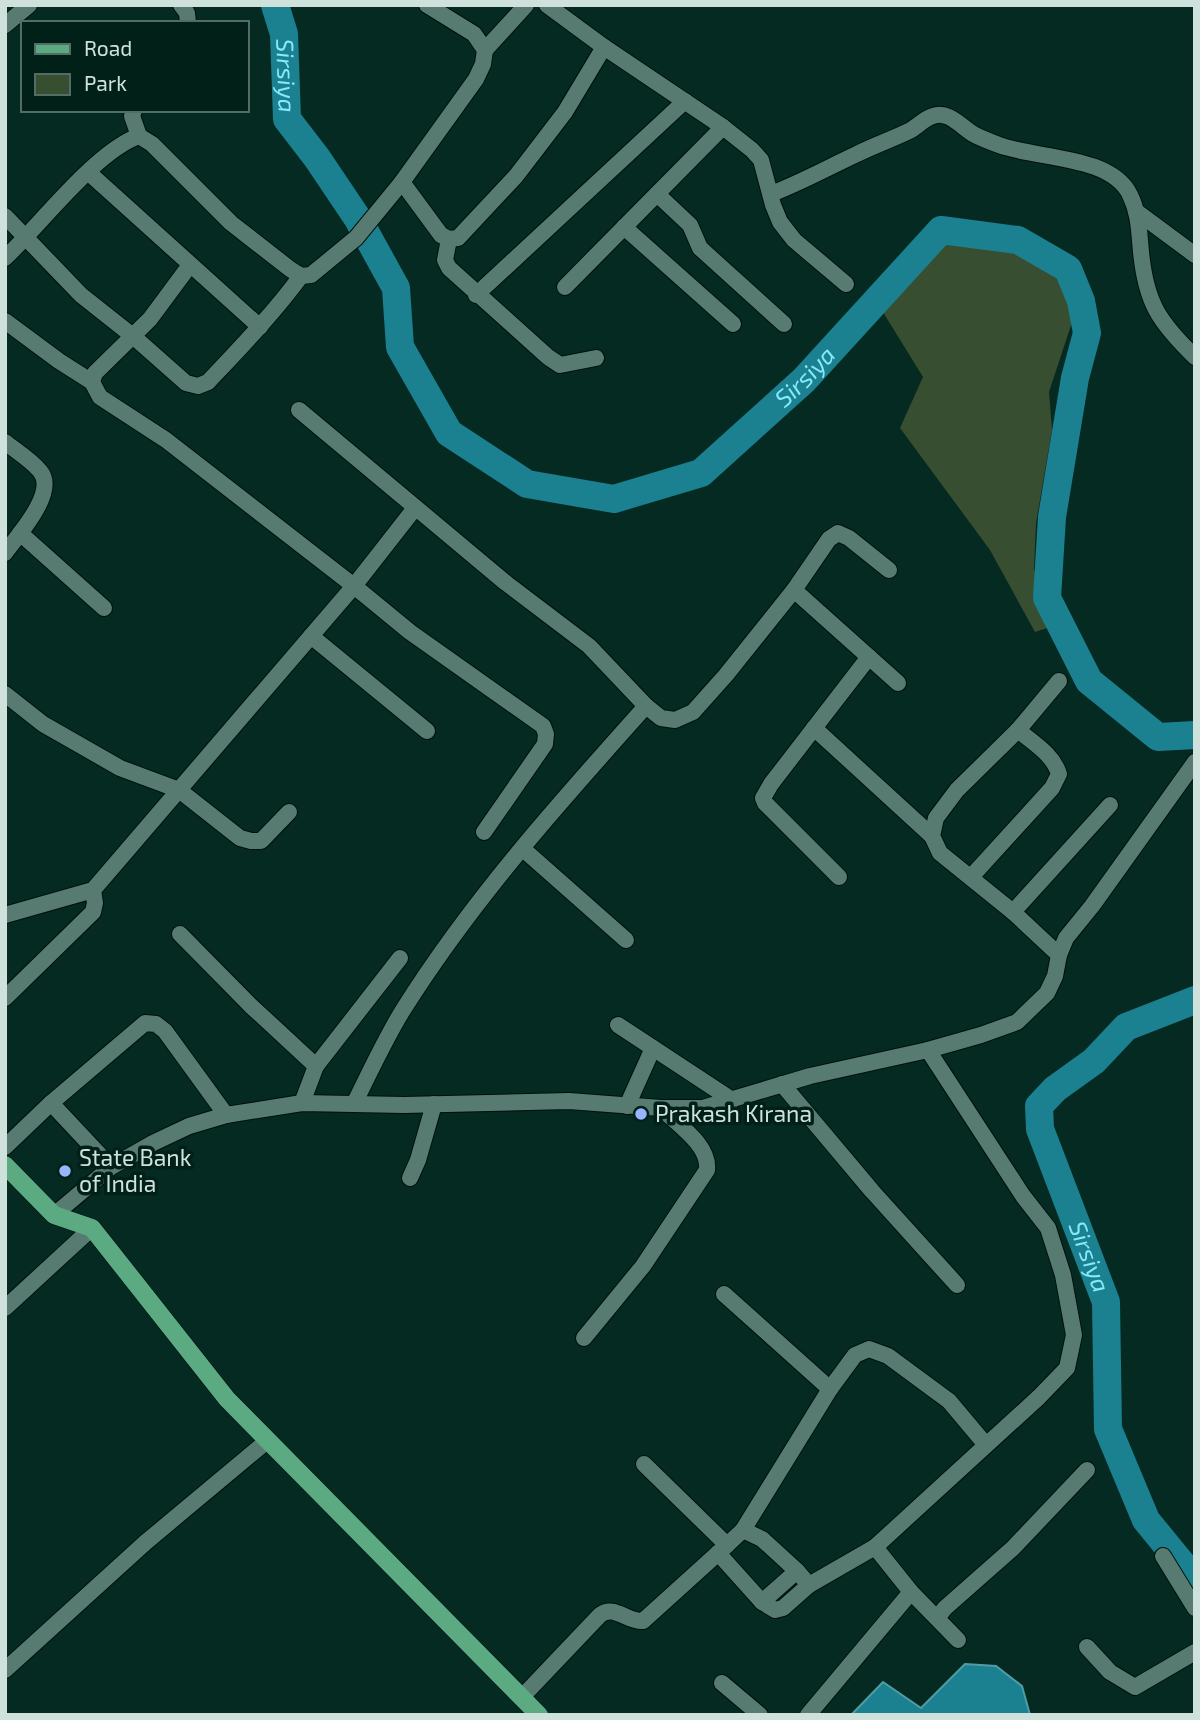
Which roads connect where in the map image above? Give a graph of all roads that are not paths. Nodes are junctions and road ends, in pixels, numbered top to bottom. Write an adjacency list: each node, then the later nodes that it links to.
1 (29, 5): 7 (street)
2 (181, 5): 6 (street)
3 (427, 5): 9 (street)
4 (526, 5): 9 (street)
5 (547, 5): 8 (street)
6 (188, 21)
7 (5, 25)
8 (604, 47): 10 (street); 22 (street)
9 (485, 50): 15 (street)
10 (685, 101): 12 (street); 29 (street)
11 (133, 112): 13 (street)
12 (723, 127): 16 (street); 17 (street)
13 (139, 136): 14 (street); 26 (street)
14 (88, 172): 21 (street); 25 (street)
15 (397, 187): 22 (street); 26 (street)
16 (657, 194): 20 (street); 32 (street)
17 (771, 194): 18 (street); 27 (street)
18 (1138, 212): 23 (street); 35 (street)
19 (5, 216): 21 (street)
20 (624, 227): 28 (street); 31 (street)
21 (25, 239): 24 (street); 34 (street)
22 (449, 239): 29 (street)
23 (1195, 255)
24 (5, 258)
25 (190, 265): 33 (street); 34 (street)
26 (301, 276): 33 (street)
27 (846, 284)
28 (565, 287)
29 (476, 295): 36 (street)
30 (5, 321): 37 (street)
31 (733, 324)
32 (784, 324)
33 (260, 327): 34 (street)
34 (134, 337): 37 (street)
35 (1195, 357)
36 (596, 358)
37 (92, 382): 44 (street)
38 (299, 410): 40 (street)
39 (5, 442): 41 (street)
40 (415, 508): 44 (street); 52 (street)
41 (20, 533): 42 (street); 46 (street)
42 (5, 553)
43 (889, 570): 45 (street)
44 (354, 586): 47 (street); 60 (street)
45 (794, 590): 48 (street); 52 (street)
46 (104, 608)
47 (311, 636): 55 (street); 57 (street)
48 (869, 657): 50 (street); 53 (street)
49 (1059, 681): 54 (street)
50 (898, 683)
51 (5, 694): 57 (street)
52 (646, 706): 62 (street)
53 (814, 728): 61 (street); 63 (street)
54 (1018, 730): 61 (street); 64 (street)
55 (427, 731)
56 (1195, 762): 70 (street)
57 (178, 790): 59 (street); 65 (street)
58 (1110, 805): 66 (street)
59 (289, 812)
60 (484, 832)
61 (932, 836): 64 (street)
62 (523, 849): 69 (street); 81 (street)
63 (839, 877)
64 (971, 877): 66 (street)
65 (93, 890): 67 (street); 72 (street)
66 (1013, 912): 70 (street)
67 (5, 915)
68 (180, 934): 76 (street)
69 (626, 940)
70 (1059, 955): 75 (street)
71 (400, 958): 76 (street)
72 (5, 999)
73 (618, 1025): 74 (street)
74 (653, 1048): 78 (street); 83 (street)
75 (928, 1050): 77 (street); 98 (street)
76 (316, 1066): 80 (street)
77 (782, 1084): 78 (street); 92 (street)
78 (732, 1100): 84 (street)
79 (51, 1103): 85 (street); 86 (street); 88 (street)
80 (302, 1103): 81 (street); 85 (street)
81 (354, 1104): 82 (street)
82 (435, 1104): 83 (street); 89 (street)
83 (627, 1106): 84 (street)
84 (661, 1108): 95 (street)
85 (226, 1115): 88 (street)
86 (5, 1147)
87 (5, 1165): 90 (main road)
88 (111, 1167): 90 (street)
89 (410, 1178)
90 (54, 1215): 91 (main road)
91 (92, 1228): 94 (street); 97 (main road)
92 (957, 1285)
93 (724, 1294): 96 (street)
94 (5, 1308)
95 (584, 1338)
96 (830, 1389): 98 (street); 101 (street)
97 (267, 1441): 114 (street); 116 (main road)
98 (986, 1445): 102 (street)
99 (643, 1464): 103 (street)
100 (1087, 1471): 110 (street)
101 (743, 1530): 103 (street); 105 (street)
102 (875, 1547): 106 (street); 107 (street)
103 (723, 1549): 108 (street); 116 (street)
104 (1163, 1556): 109 (street)
105 (797, 1571): 106 (street); 108 (street)
106 (809, 1585): 108 (street)
107 (911, 1592): 110 (street); 119 (street)
108 (762, 1602)
109 (1195, 1608)
110 (937, 1618): 111 (street)
111 (958, 1640)
112 (1087, 1647): 113 (street)
113 (1195, 1652)
114 (5, 1670)
115 (722, 1683): 118 (street)
116 (522, 1698): 117 (main road)
117 (539, 1715)
118 (760, 1715)
119 (808, 1715)

